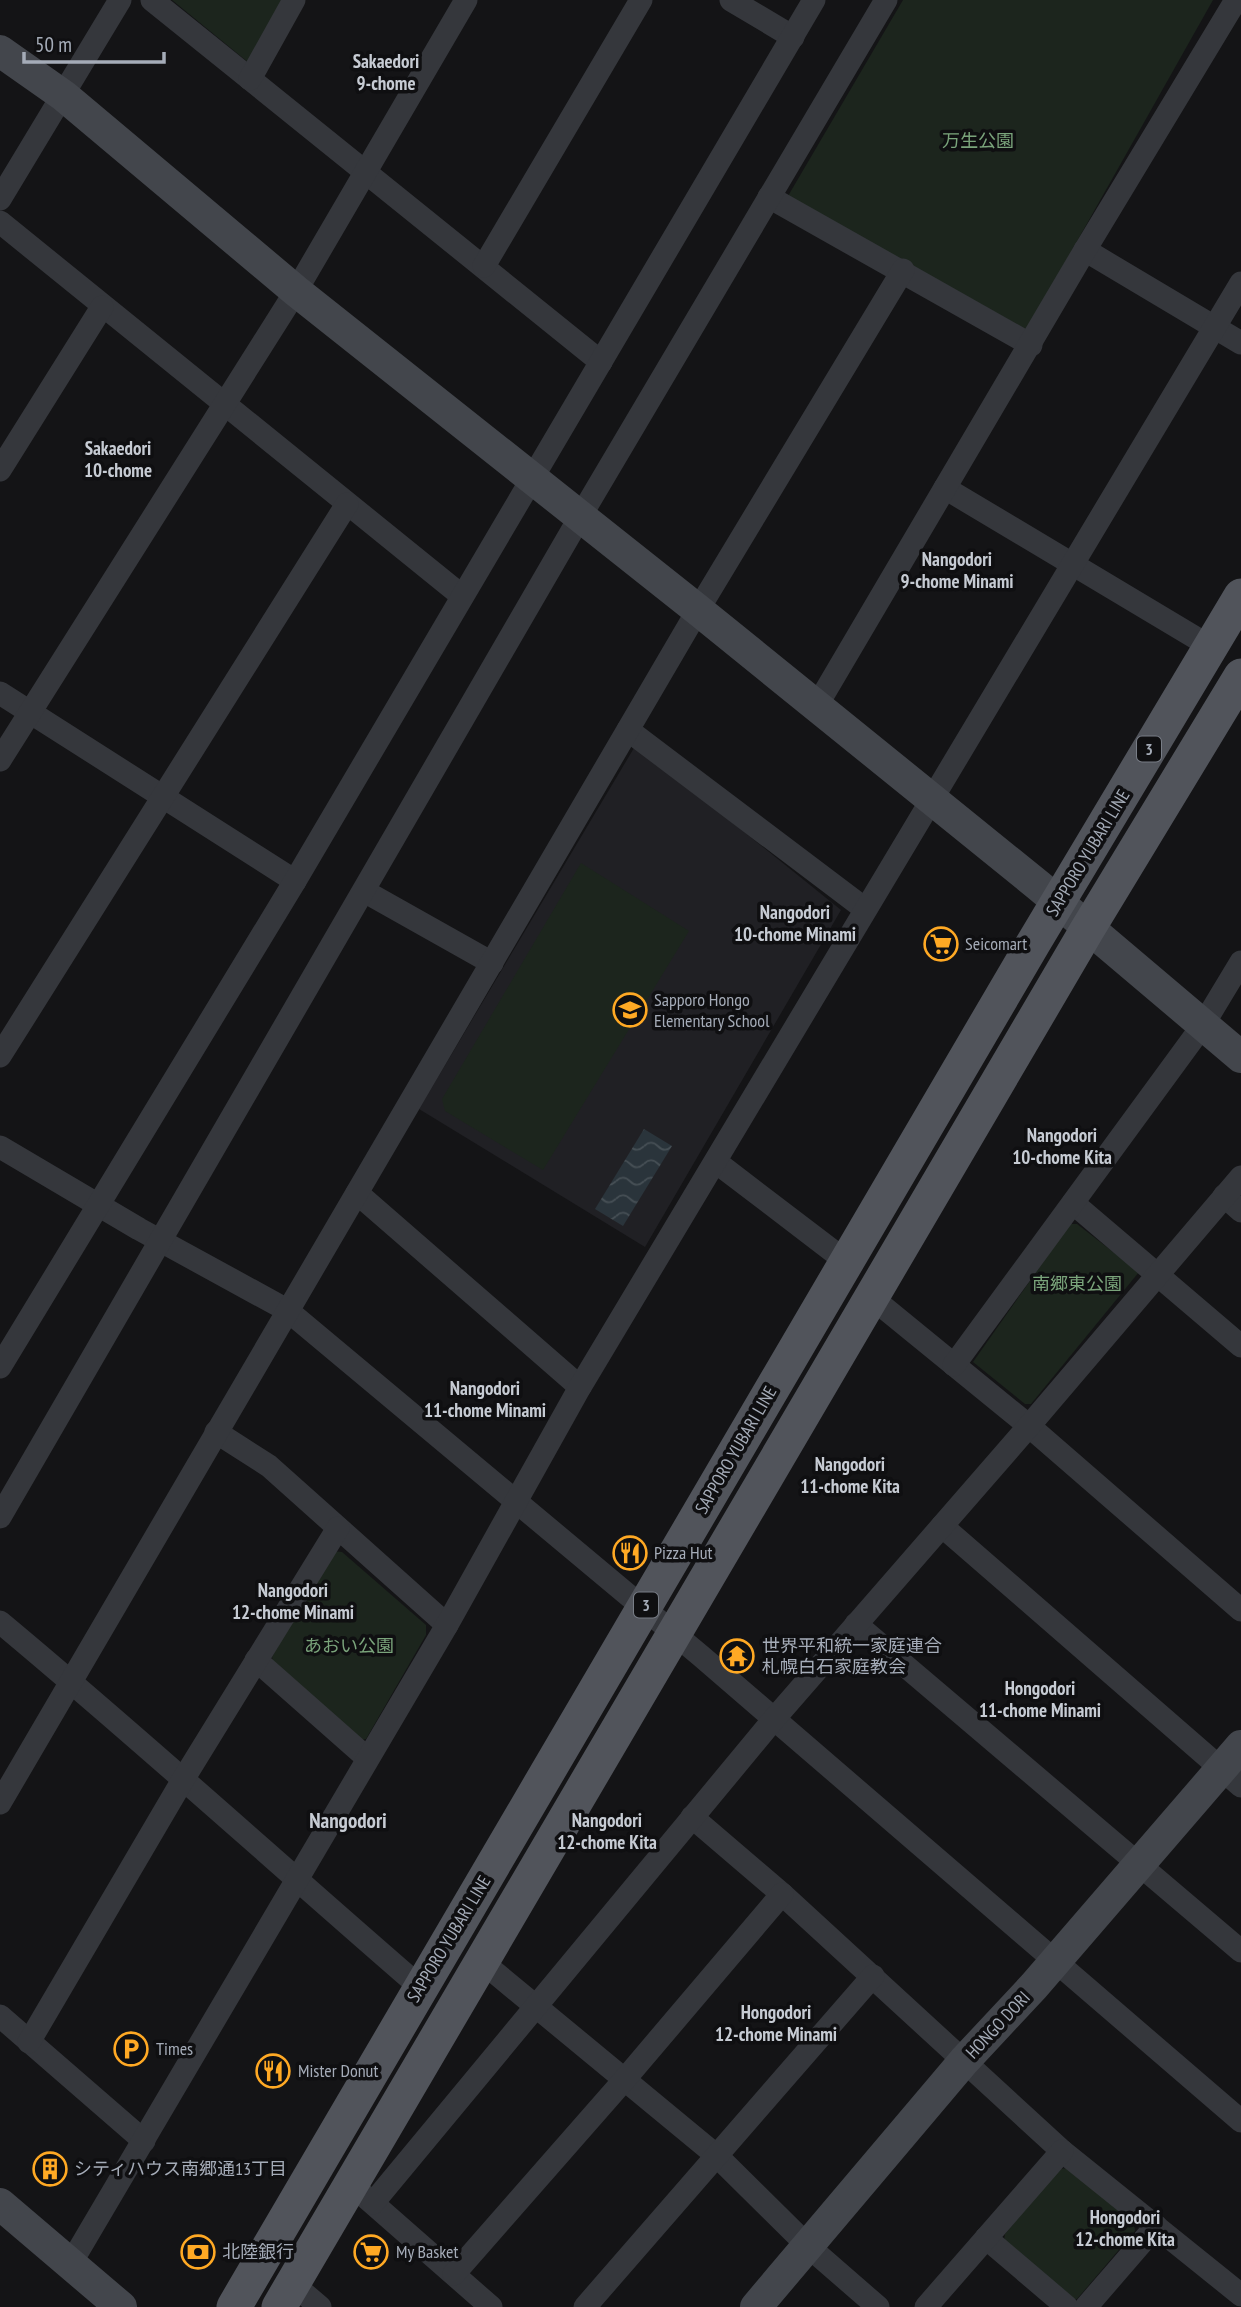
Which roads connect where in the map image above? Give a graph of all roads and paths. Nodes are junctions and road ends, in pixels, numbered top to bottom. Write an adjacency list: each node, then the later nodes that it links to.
1 (120, 0): 13 (street)
2 (152, 0): 12 (street)
3 (294, 0): 12 (street)
4 (466, 0): 14 (street)
5 (641, 0): 19 (street)
6 (731, 0): 10 (street)
7 (814, 0): 10 (street)
8 (886, 0): 15 (street)
9 (1236, 0): 18 (street)
10 (793, 37): 27 (street)
11 (0, 51): 13 (street)
12 (250, 79): 14 (street)
13 (64, 96): 16 (street); 22 (street)
14 (363, 172): 19 (street); 22 (street)
15 (769, 197): 20 (street); 33 (street)
16 (0, 199)
17 (0, 222): 23 (street)
18 (1084, 250): 24 (street); 26 (street)
19 (484, 266): 27 (street)
20 (903, 270): 26 (street); 37 (street)
21 (1241, 283): 24 (street)
22 (296, 291): 28 (street); 30 (street)
23 (102, 307): 28 (street); 29 (street)
24 (1215, 327): 25 (street); 34 (street)
25 (1241, 344)
26 (1031, 345): 31 (street)
27 (601, 362): 30 (street)
28 (224, 402): 32 (street); 42 (street)
29 (0, 470)
30 (535, 480): 33 (street); 35 (street)
31 (944, 488): 34 (street); 41 (street)
32 (347, 504): 35 (street); 45 (street)
33 (572, 510): 37 (street); 48 (street)
34 (1072, 564): 38 (street); 46 (street)
35 (462, 596): 47 (street)
36 (1241, 596): 38 (main road, SAPPORO YUBARI LINE / 3)
37 (698, 610): 41 (street); 43 (street)
38 (1211, 647): 49 (main road, SAPPORO YUBARI LINE / 3)
39 (1241, 676): 51 (main road, 3)
40 (0, 693): 42 (street)
41 (816, 707): 46 (street)
42 (31, 712): 44 (street); 45 (street)
43 (628, 730): 50 (street); 53 (street)
44 (0, 760)
45 (164, 797): 47 (street); 55 (street)
46 (930, 798): 49 (street); 50 (street)
47 (295, 881): 63 (street)
48 (364, 891): 53 (street); 64 (street)
49 (1058, 904): 51 (street); 65 (main road, SAPPORO YUBARI LINE / 3)
50 (865, 909): 58 (street)
51 (1087, 930): 54 (street); 67 (main road, 3)
52 (1241, 962): 54 (street)
53 (492, 963): 60 (street)
54 (1203, 1025): 56 (street); 61 (street)
55 (0, 1056)
56 (1241, 1057)
57 (0, 1147): 63 (street)
58 (716, 1162): 65 (street); 72 (street)
59 (1241, 1177): 62 (street)
60 (357, 1193): 68 (street); 72 (street)
61 (1073, 1203): 66 (street); 70 (street)
62 (1233, 1203): 66 (street)
63 (101, 1207): 64 (street); 71 (street)
64 (162, 1242): 68 (street); 76 (street)
65 (847, 1262): 79 (main road, SAPPORO YUBARI LINE / 3)
66 (1158, 1275): 69 (street); 73 (street)
67 (871, 1297): 70 (street); 84 (main road, 3)
68 (288, 1310): 74 (street); 75 (street)
69 (1241, 1346)
70 (954, 1365): 73 (street)
71 (0, 1367)
72 (580, 1387): 75 (street)
73 (1029, 1426): 77 (street); 80 (street)
74 (216, 1432): 78 (street); 86 (street)
75 (516, 1501): 79 (street); 83 (street)
76 (0, 1517)
77 (942, 1526): 82 (street); 89 (street)
78 (338, 1528): 83 (street); 85 (street)
79 (644, 1608): 84 (street); 100 (main road, SAPPORO YUBARI LINE / 3)
80 (1241, 1610)
81 (0, 1622): 86 (street)
82 (856, 1624): 87 (street); 93 (street)
83 (447, 1625): 88 (street)
84 (674, 1634): 87 (street); 97 (main road, 3)
85 (256, 1660): 88 (street); 90 (street)
86 (72, 1682): 90 (street); 91 (street)
87 (774, 1719): 92 (street); 98 (street)
88 (367, 1758): 94 (street)
89 (1234, 1767): 93 (street, HONGO DORI)
90 (184, 1778): 94 (street); 103 (street)
91 (0, 1803)
92 (692, 1817): 95 (street); 101 (street)
93 (1137, 1864): 96 (street); 98 (street, HONGO DORI)
94 (297, 1880): 100 (street); 107 (street)
95 (782, 1894): 99 (street); 105 (street)
96 (1241, 1951)
97 (481, 1961): 101 (street); 110 (main road, 3)
98 (1055, 1962): 104 (street, HONGO DORI); 106 (street)
99 (873, 1976): 104 (street); 109 (street)
100 (420, 1987): 120 (main road, SAPPORO YUBARI LINE / 3)
101 (537, 2005): 105 (street); 110 (street)
102 (0, 2016): 103 (street)
103 (29, 2042): 107 (street)
104 (964, 2061): 108 (street); 114 (street, HONGO DORI)
105 (625, 2079): 109 (street); 116 (street)
106 (1241, 2121)
107 (144, 2141): 115 (street)
108 (1062, 2151): 112 (street); 113 (street)
109 (716, 2156): 114 (street); 123 (street)
110 (362, 2194): 116 (street); 117 (main road, 3)
111 (0, 2204): 115 (street)
112 (1156, 2226): 118 (street); 128 (street)
113 (986, 2238): 126 (street); 127 (street)
114 (809, 2247): 124 (street, HONGO DORI); 125 (street)
115 (71, 2263): 119 (street)
116 (454, 2274): 122 (street)
117 (286, 2295): 121 (street)
118 (1241, 2295)
119 (121, 2307)
120 (234, 2307)
121 (320, 2307)
122 (491, 2307)
123 (585, 2307)
124 (756, 2307)
125 (878, 2307)
126 (926, 2307)
127 (1067, 2307)
128 (1086, 2307)

